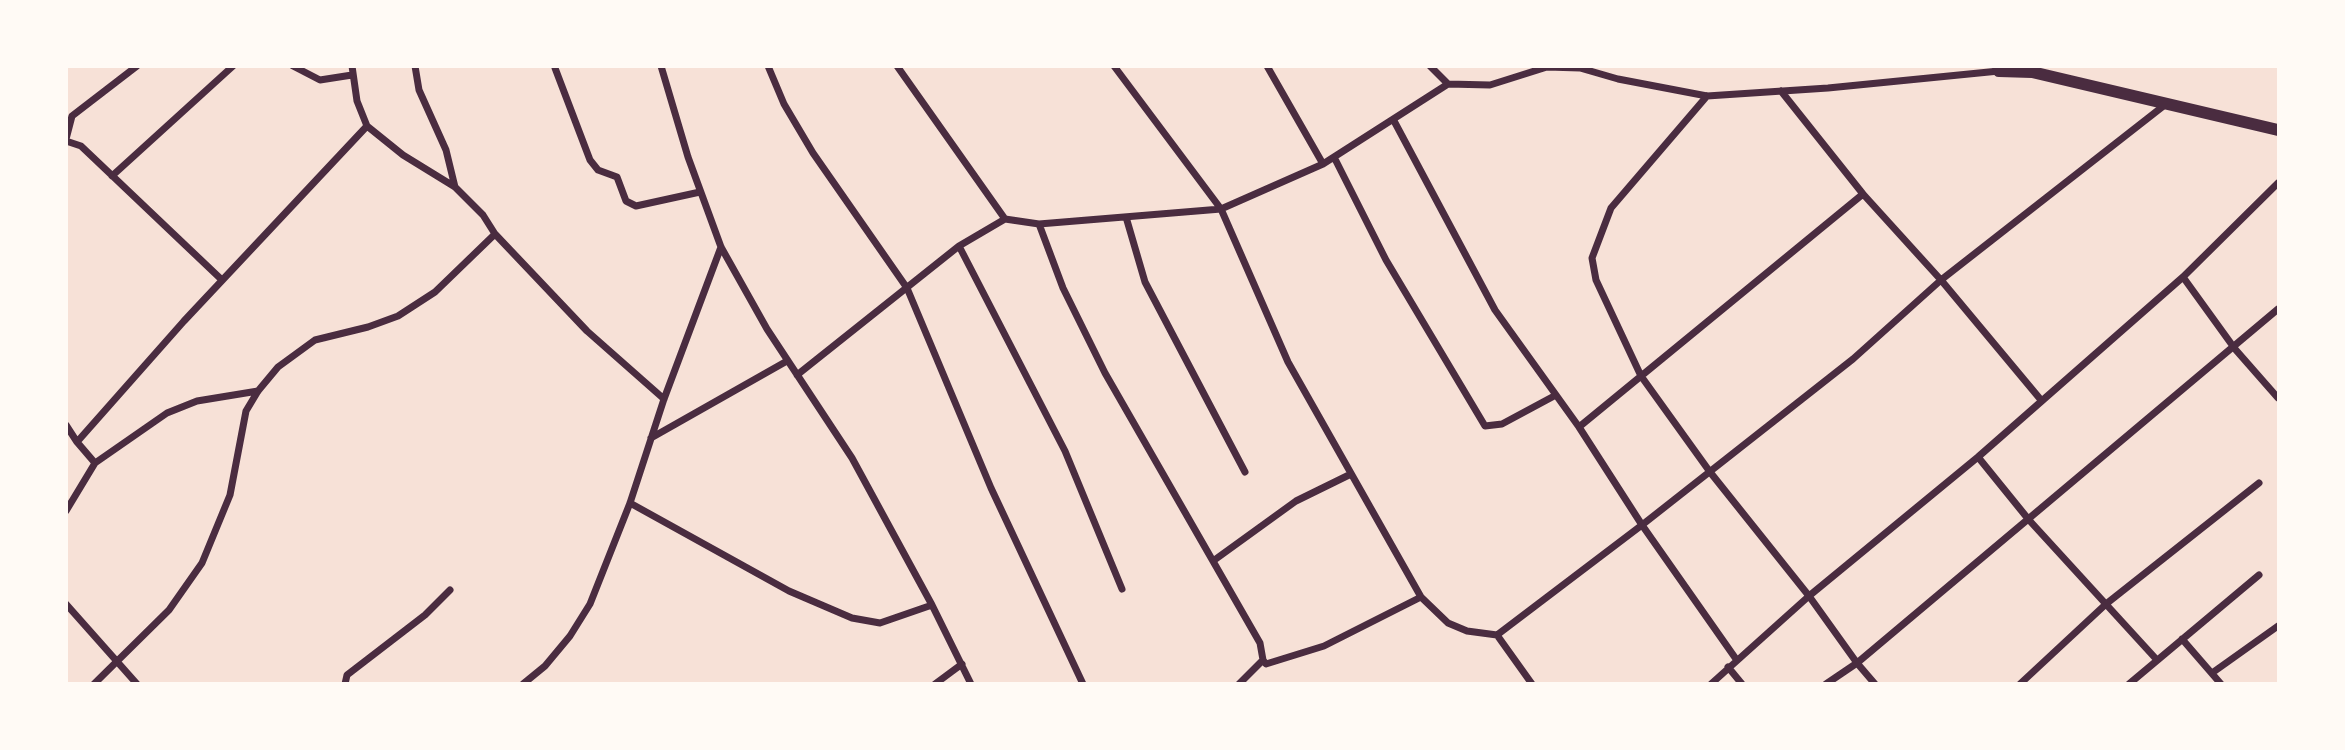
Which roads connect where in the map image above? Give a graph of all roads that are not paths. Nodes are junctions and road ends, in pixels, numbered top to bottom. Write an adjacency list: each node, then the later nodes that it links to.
1 (137, 66): 21 (street)
2 (233, 66): 24 (street)
3 (293, 66): 13 (street)
4 (415, 66): 26 (street)
5 (661, 66): 27 (street)
6 (768, 66): 39 (street)
7 (897, 66): 31 (street)
8 (1114, 66): 29 (street)
9 (1267, 66): 23 (street)
10 (1430, 66): 14 (street)
11 (555, 68): 27 (street)
12 (1999, 69): 15 (street); 17 (street)
13 (352, 71): 19 (street)
14 (1448, 84): 16 (street); 18 (street)
15 (1781, 91): 16 (street); 28 (street)
16 (1707, 96): 44 (street)
17 (2167, 103): 20 (street); 38 (street)
18 (1393, 119): 22 (street); 46 (street)
19 (368, 126): 26 (street); 37 (street)
20 (2278, 130)
21 (66, 140): 24 (street)
22 (1334, 157): 23 (street); 46 (street)
23 (1323, 164): 29 (street)
24 (112, 176): 37 (street)
25 (2278, 183): 36 (street)
26 (455, 187): 33 (street)
27 (700, 192): 35 (street)
28 (1863, 194): 38 (street); 44 (street)
29 (1221, 209): 30 (street); 58 (street)
30 (1126, 217): 32 (street); 56 (street)
31 (1005, 219): 32 (street); 34 (street)
32 (1039, 224): 64 (street)
33 (495, 234): 45 (street); 48 (street)
34 (959, 246): 39 (street); 66 (street)
35 (721, 247): 42 (street); 48 (street)
36 (2183, 277): 41 (street); 49 (street)
37 (222, 280): 53 (street)
38 (1941, 280): 49 (street); 57 (street)
39 (908, 288): 43 (street); 90 (street)
40 (2278, 309): 41 (street)
41 (2234, 347): 47 (street); 62 (street)
42 (787, 361): 43 (street); 52 (street)
43 (797, 375): 72 (street)
44 (1641, 376): 51 (street); 57 (street)
45 (258, 391): 55 (street); 79 (street)
46 (1556, 395): 51 (street)
47 (2278, 398)
48 (664, 399): 52 (street)
49 (2041, 400): 54 (street)
50 (66, 425): 53 (street)
51 (1579, 427): 63 (street)
52 (651, 438): 60 (street)
53 (77, 442): 55 (street)
54 (1978, 457): 62 (street); 68 (street)
55 (95, 463): 61 (street)
56 (1245, 472)
57 (1710, 472): 63 (street); 68 (street)
58 (1351, 474): 64 (street); 69 (street)
59 (2259, 483): 71 (street)
60 (630, 503): 72 (street); 87 (street)
61 (66, 511)
62 (2029, 520): 71 (street); 80 (street)
63 (1642, 525): 74 (street); 76 (street)
64 (1213, 561): 77 (street)
65 (2259, 575): 75 (street)
66 (1122, 589)
67 (450, 590): 86 (street)
68 (1809, 596): 76 (street); 80 (street)
69 (1422, 597): 74 (street); 77 (street)
70 (66, 604): 79 (street)
71 (2106, 604): 78 (street); 97 (street)
72 (932, 605): 81 (street)
73 (2278, 626): 83 (street)
74 (1497, 635): 92 (street)
75 (2182, 639): 78 (street); 83 (street)
76 (1736, 659): 82 (street)
77 (1263, 660): 91 (street)
78 (2157, 660): 98 (street)
79 (117, 663): 84 (street); 85 (street)
80 (1857, 663): 95 (street); 96 (street)
81 (962, 664): 88 (street); 89 (street)
82 (1728, 667): 93 (street); 94 (street)
83 (2212, 673): 99 (street)
84 (94, 684)
85 (136, 684)
86 (345, 684)
87 (523, 684)
88 (935, 684)
89 (971, 684)
90 (1083, 684)
91 (1239, 684)
92 (1532, 684)
93 (1711, 684)
94 (1742, 684)
95 (1826, 684)
96 (1875, 684)
97 (2020, 684)
98 (2129, 684)
99 (2221, 684)

